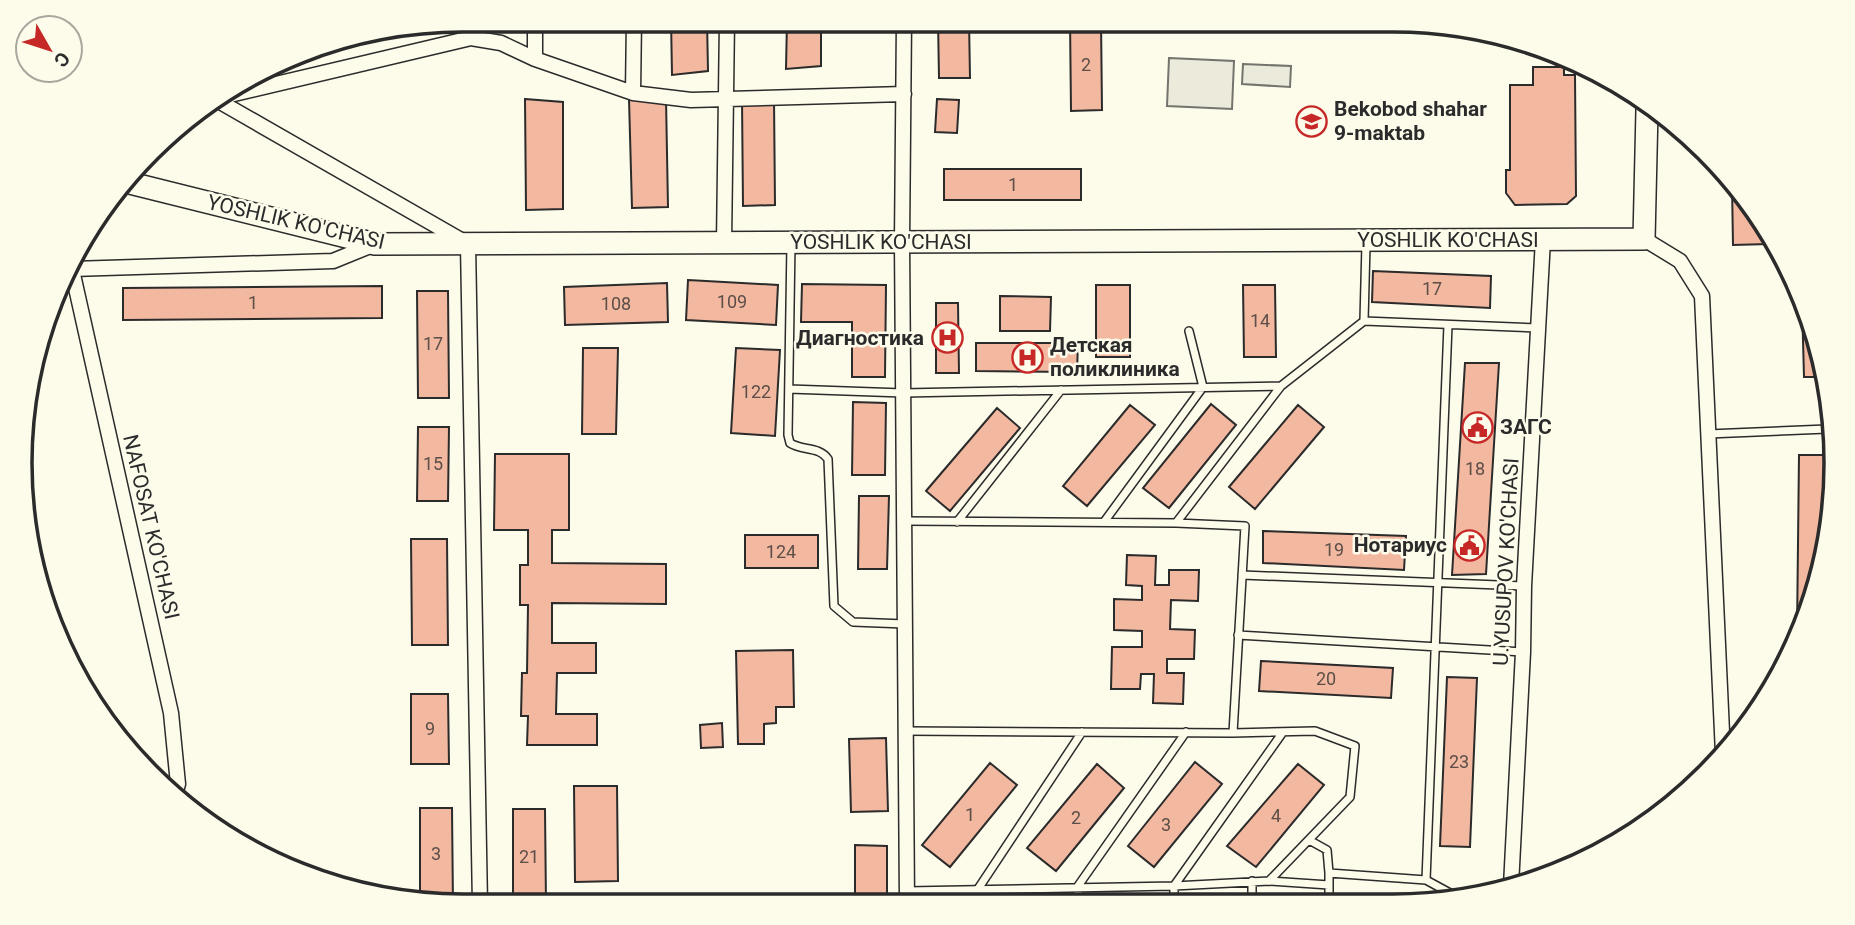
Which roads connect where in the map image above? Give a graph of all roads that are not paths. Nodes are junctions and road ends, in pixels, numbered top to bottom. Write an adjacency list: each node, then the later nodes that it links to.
1 (535, 32): 5 (street)
2 (634, 32): 7 (street)
3 (727, 32): 9 (street)
4 (904, 32): 8 (street)
5 (535, 59): 6 (street); 7 (street)
6 (243, 92)
7 (633, 93): 9 (street)
8 (904, 94): 9 (street); 16 (street)
9 (724, 99): 17 (street)
10 (225, 103): 20 (street)
11 (1647, 115): 14 (street)
12 (133, 184): 19 (street, YOSHLIK KO'CHASI)
13 (1543, 239): 14 (street, YOSHLIK KO'CHASI); 15 (street, YOSHLIK KO'CHASI); 25 (street, U.YUSUPOV KO'CHASI)
14 (1644, 239): 33 (street)
15 (1366, 240): 16 (street, YOSHLIK KO'CHASI); 23 (lane)
16 (902, 242): 18 (street, YOSHLIK KO'CHASI); 31 (street)
17 (724, 243): 18 (street, YOSHLIK KO'CHASI); 20 (street, YOSHLIK KO'CHASI)
18 (791, 243): 29 (lane)
19 (375, 244): 20 (street, YOSHLIK KO'CHASI); 21 (street)
20 (468, 244): 63 (street)
21 (77, 270)
22 (74, 277): 51 (street, NAFOSAT KO'CHASI)
23 (1364, 321): 24 (lane); 27 (lane)
24 (1448, 325): 25 (lane); 39 (lane)
25 (1539, 328): 40 (street, U.YUSUPOV KO'CHASI)
26 (1189, 331): 28 (lane)
27 (1281, 386): 28 (lane); 37 (lane)
28 (1203, 387): 30 (lane); 36 (lane)
29 (789, 389): 31 (lane); 41 (lane)
30 (1061, 390): 31 (lane); 35 (lane)
31 (903, 393): 34 (street)
32 (1822, 429): 33 (lane)
33 (1708, 435): 50 (street)
34 (904, 521): 35 (lane); 41 (street)
35 (957, 522): 36 (lane)
36 (1104, 522): 37 (lane)
37 (1176, 523): 38 (lane)
38 (1242, 575): 39 (lane); 42 (lane)
39 (1437, 583): 40 (lane); 43 (lane)
40 (1524, 586): 44 (street, U.YUSUPOV KO'CHASI)
41 (905, 624): 45 (street)
42 (1238, 635): 43 (lane); 49 (lane)
43 (1434, 646): 44 (lane); 55 (lane)
44 (1523, 652): 54 (street, U.YUSUPOV KO'CHASI)
45 (905, 731): 46 (lane); 64 (street)
46 (1082, 732): 48 (lane); 61 (lane)
47 (1283, 732): 49 (lane); 52 (lane); 60 (lane)
48 (1186, 733): 49 (lane); 59 (lane)
49 (1233, 733)
50 (1722, 740)
51 (177, 786)
52 (1309, 839): 53 (lane); 57 (lane)
53 (1329, 873): 55 (lane); 58 (lane)
54 (1511, 877)
55 (1426, 880): 62 (lane)
56 (1252, 881): 57 (lane); 60 (lane); 69 (lane)
57 (1269, 881): 58 (lane)
58 (1329, 885): 70 (lane)
59 (1077, 886): 60 (lane); 61 (lane); 67 (lane)
60 (1174, 886): 68 (lane)
61 (978, 889): 65 (lane); 66 (lane)
62 (1445, 890)
63 (480, 894)
64 (907, 894)
65 (934, 894)
66 (978, 894)
67 (1077, 894)
68 (1174, 894)
69 (1252, 894)
70 (1329, 894)

